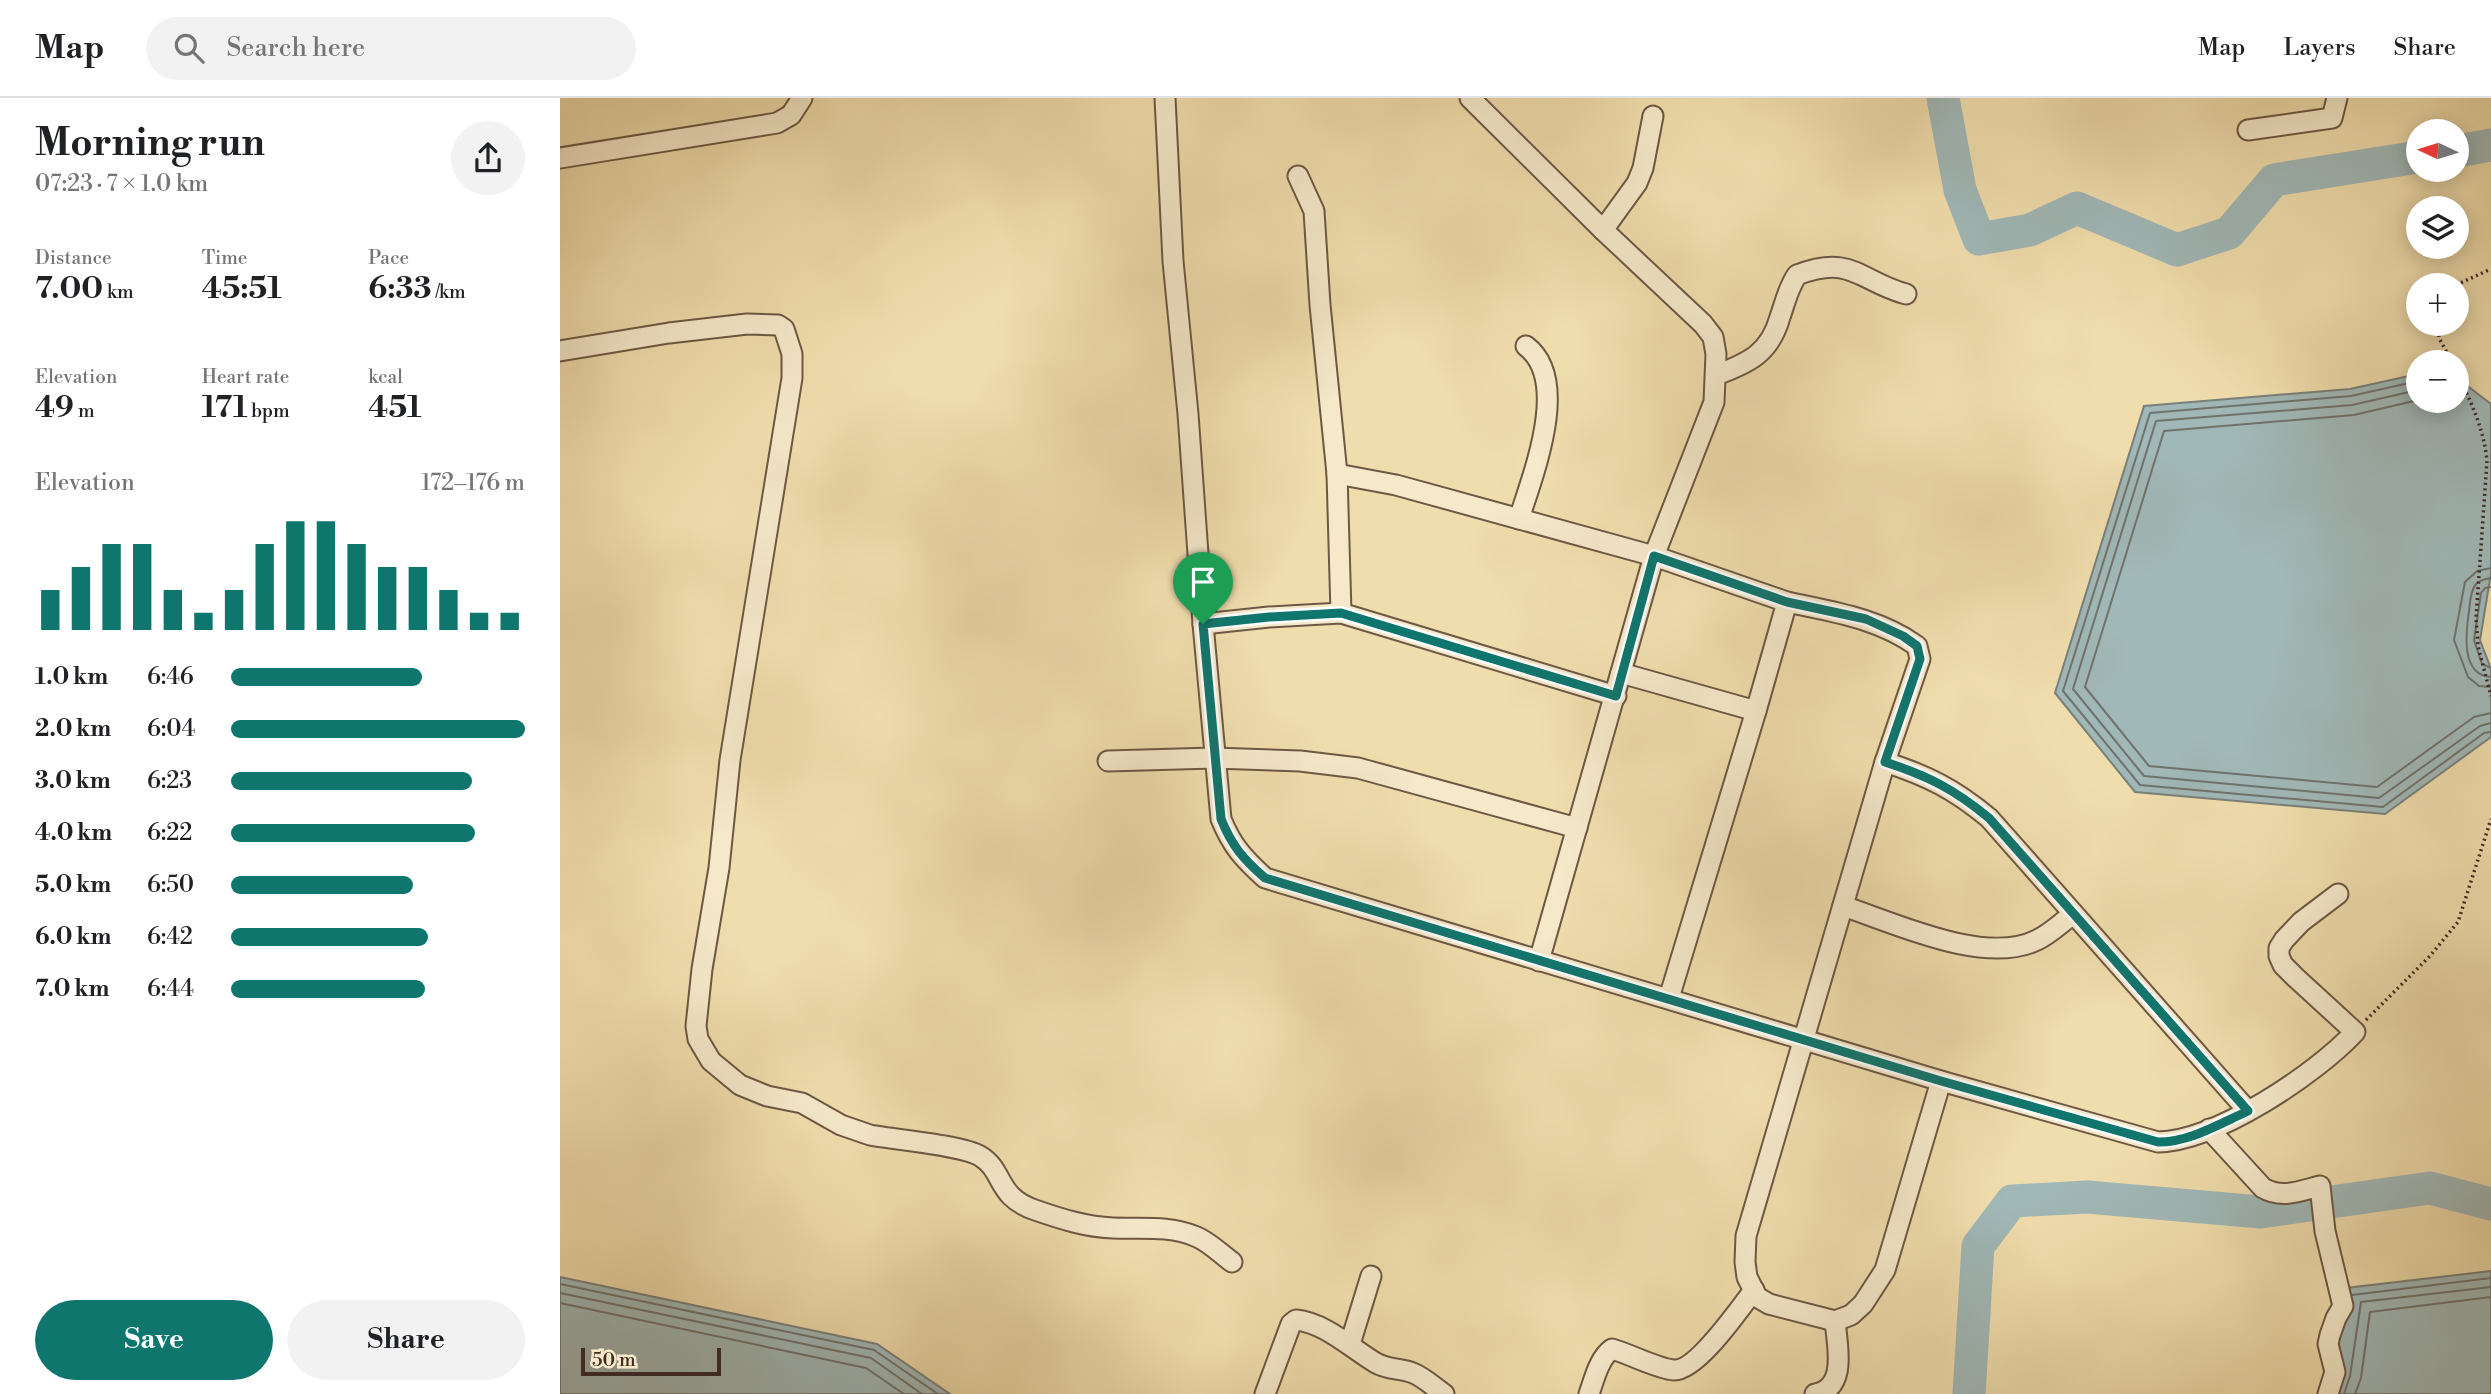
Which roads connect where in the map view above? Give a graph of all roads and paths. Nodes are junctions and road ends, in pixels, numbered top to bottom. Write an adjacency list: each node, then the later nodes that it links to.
1 (802, 98): 7 (street)
2 (1164, 98): 22 (street)
3 (1471, 98): 9 (street)
4 (2337, 98): 6 (street)
5 (1653, 116): 9 (street)
6 (2248, 130)
7 (560, 158)
8 (1298, 176): 17 (street)
9 (1603, 230): 15 (street)
10 (2491, 268): 11 (path)
11 (2469, 279)
12 (1906, 294): 15 (street)
13 (1526, 346): 18 (street)
14 (560, 351): 42 (street)
15 (1717, 374): 19 (street)
16 (2469, 398): 25 (path)
17 (1337, 474): 18 (street); 21 (street)
18 (1519, 519): 19 (street)
19 (1654, 556): 20 (street); 23 (street)
20 (1787, 602): 26 (street); 29 (street)
21 (1341, 613): 22 (street); 24 (street)
22 (1203, 624): 27 (street)
23 (1621, 674): 24 (street); 26 (street)
24 (1616, 696): 31 (street)
25 (2491, 696)
26 (1756, 711): 36 (street)
27 (1214, 758): 28 (street); 31 (street); 35 (street)
28 (1108, 761)
29 (1885, 762): 33 (street); 34 (street)
30 (2491, 819): 37 (path)
31 (1577, 828): 35 (street)
32 (2338, 894): 37 (street)
33 (1843, 906): 34 (street); 38 (street)
34 (2073, 915): 40 (street)
35 (1539, 961): 36 (street)
36 (1669, 998): 38 (street)
37 (2355, 1032): 40 (street)
38 (1804, 1039): 39 (street); 44 (street)
39 (1941, 1081): 41 (street); 45 (street)
40 (2248, 1111): 41 (street)
41 (2209, 1129): 51 (street)
42 (1232, 1262)
43 (1371, 1276): 46 (street)
44 (1754, 1290): 45 (street); 49 (street)
45 (1835, 1321): 50 (street)
46 (1350, 1344): 47 (street); 48 (street)
47 (1265, 1394)
48 (1444, 1394)
49 (1589, 1394)
50 (1815, 1394)
51 (2328, 1394)

